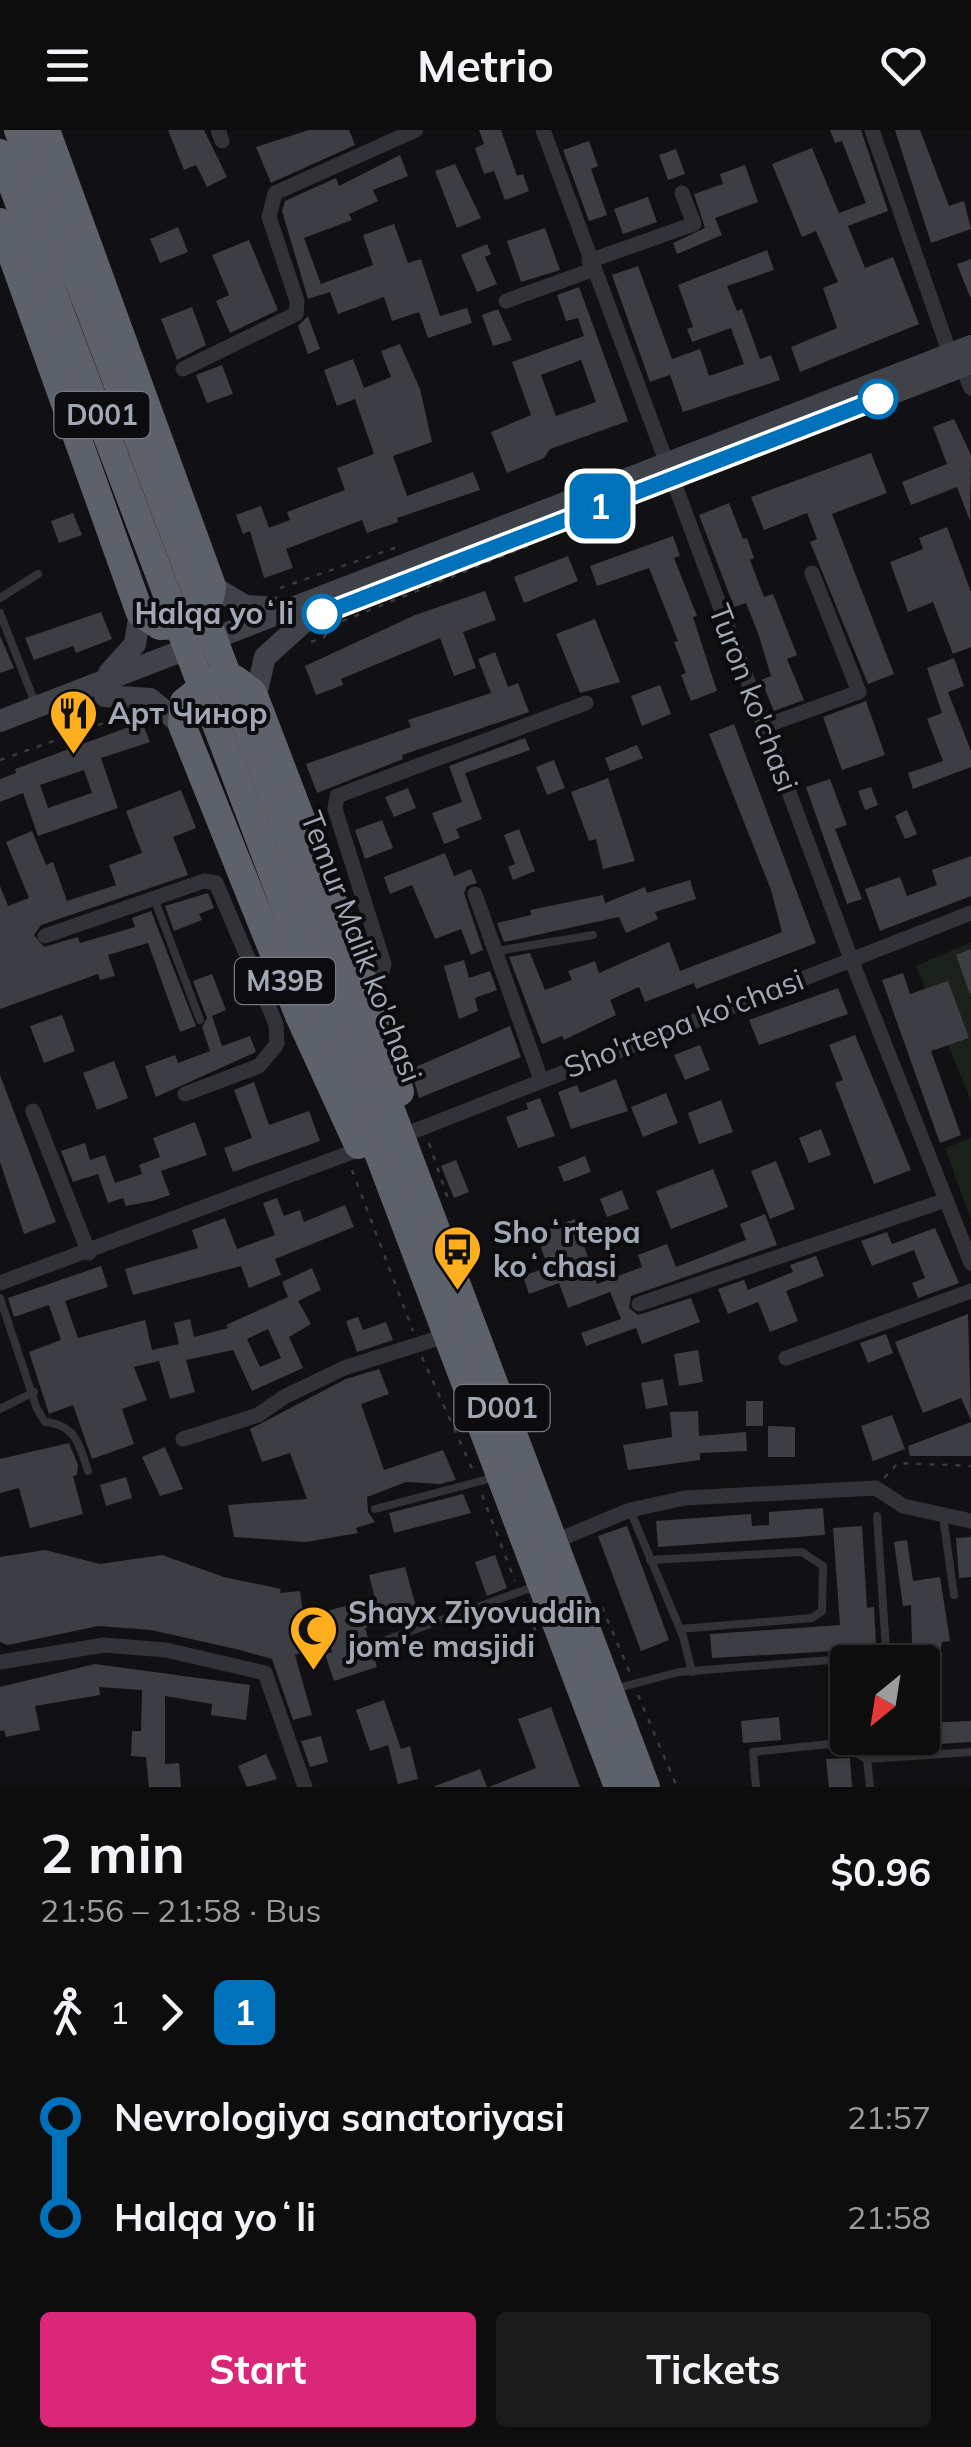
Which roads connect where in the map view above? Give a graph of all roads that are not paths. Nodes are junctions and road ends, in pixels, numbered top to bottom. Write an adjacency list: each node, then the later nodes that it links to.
1 (18, 130): 11 (highway, Temur Malik ko'chasi / D001)
2 (46, 130): 11 (highway); 19 (highway)
3 (416, 130): 15 (street)
4 (543, 130): 12 (street, Turon ko'chasi)
5 (872, 130): 14 (street)
6 (0, 154): 9 (highway, Temur Malik ko'chasi / D001)
7 (0, 166): 9 (main road)
8 (682, 193): 12 (street)
9 (18, 198): 45 (highway, Temur Malik ko'chasi / D001)
10 (0, 222): 22 (highway)
11 (66, 250): 45 (highway, Temur Malik ko'chasi / D001)
12 (591, 265): 13 (street); 16 (street, Turon ko'chasi)
13 (506, 301)
14 (965, 363): 16 (main road)
15 (183, 369)
16 (667, 472): 23 (main road); 30 (street, Turon ko'chasi)
17 (38, 574): 20 (lane)
18 (812, 574): 30 (street)
19 (210, 596): 22 (highway); 23 (main road)
20 (0, 598)
21 (0, 613): 27 (lane)
22 (147, 618): 25 (main road)
23 (304, 623): 24 (main road); 25 (main road)
24 (245, 689): 28 (highway); 39 (highway)
25 (102, 690): 27 (main road); 28 (main road); 31 (main road)
26 (586, 704): 39 (street)
27 (36, 707): 29 (main road)
28 (183, 714): 41 (highway, M39B)
29 (0, 721)
30 (764, 726): 38 (street, Turon ko'chasi)
31 (0, 737)
32 (475, 894): 37 (street)
33 (154, 898): 36 (street); 40 (lane); 41 (street)
34 (971, 913): 38 (street, Sho'rtepa ko'chasi)
35 (594, 935): 37 (lane)
36 (45, 936)
37 (492, 952): 42 (street)
38 (851, 959): 42 (street, Sho'rtepa ko'chasi); 46 (street, Turon ko'chasi)
39 (364, 983): 45 (highway)
40 (200, 1020)
41 (288, 1020): 43 (street); 45 (highway, M39B)
42 (541, 1080): 45 (street, Sho'rtepa ko'chasi)
43 (185, 1094)
44 (34, 1112): 48 (street)
45 (386, 1141): 47 (highway, Temur Malik ko'chasi / D001); 47 (highway); 48 (street, Sho'rtepa ko'chasi)
46 (946, 1200): 49 (street, Turon ko'chasi); 53 (street)
47 (427, 1248): 54 (highway, Temur Malik ko'chasi / D001); 66 (highway, Temur Malik ko'chasi / D001)
48 (89, 1253): 50 (street, Sho'rtepa ko'chasi)
49 (971, 1262)
50 (0, 1284)
51 (971, 1291): 55 (street)
52 (0, 1298): 56 (lane)
53 (639, 1304)
54 (446, 1336): 58 (street); 60 (highway, Temur Malik ko'chasi / D001)
55 (786, 1358)
56 (34, 1392): 57 (lane); 59 (lane)
57 (0, 1408)
58 (184, 1440)
59 (88, 1471)
60 (488, 1479): 61 (lane); 68 (highway, Temur Malik ko'chasi / D001)
61 (374, 1509)
62 (630, 1510): 64 (street); 66 (street); 67 (lane)
63 (877, 1516): 73 (lane)
64 (943, 1516): 65 (street); 69 (lane)
65 (971, 1521)
66 (553, 1542): 74 (highway, Temur Malik ko'chasi / D001)
67 (650, 1560): 70 (lane); 70 (lane)
68 (530, 1589): 71 (lane); 77 (highway, Temur Malik ko'chasi / D001)
69 (954, 1595)
70 (680, 1629): 73 (lane)
71 (386, 1640)
72 (0, 1662): 78 (street)
73 (692, 1672): 74 (lane)
74 (622, 1687): 79 (highway, Temur Malik ko'chasi / D001)
75 (971, 1752): 76 (lane)
76 (867, 1758): 80 (lane); 81 (lane)
77 (616, 1786)
78 (305, 1787)
79 (646, 1787)
80 (756, 1787)
81 (870, 1787)

